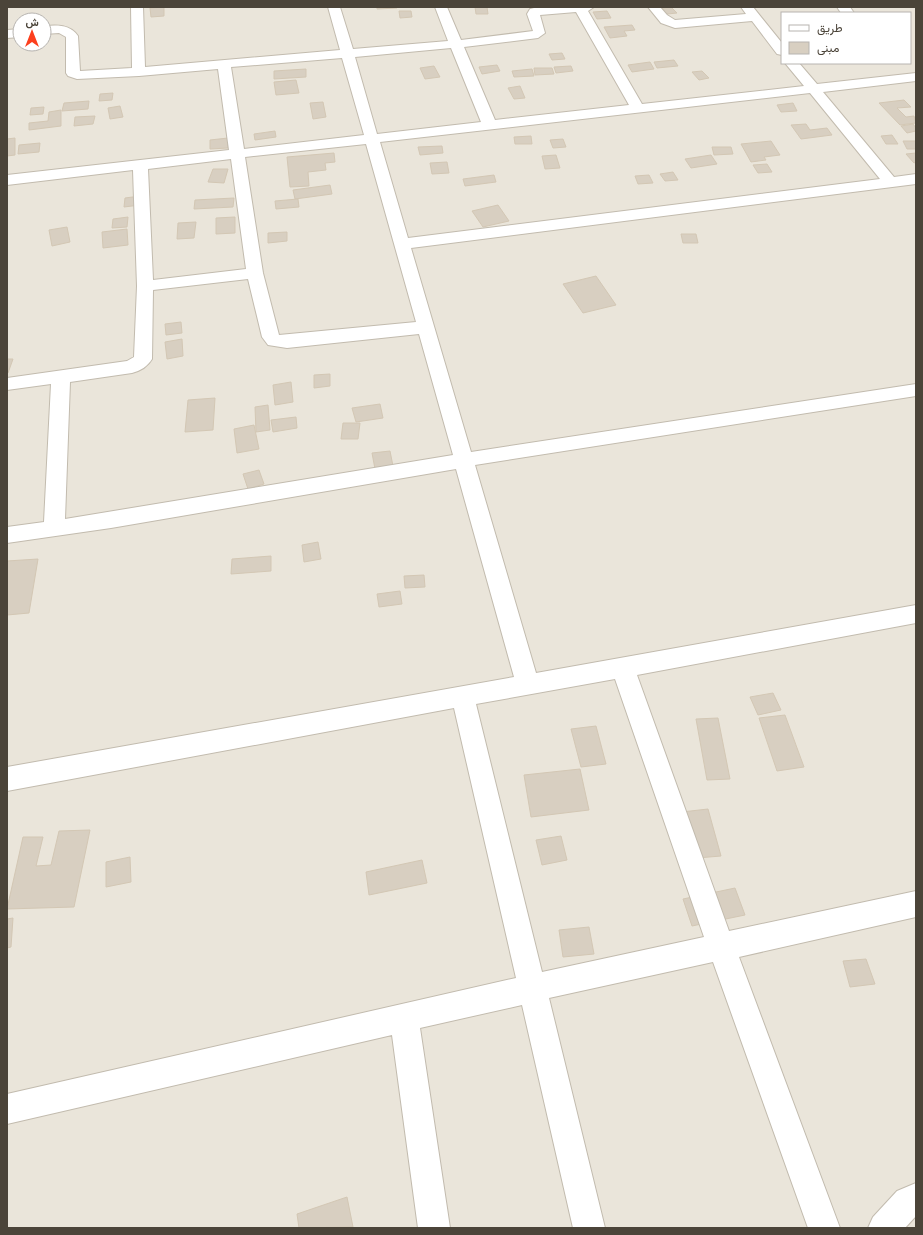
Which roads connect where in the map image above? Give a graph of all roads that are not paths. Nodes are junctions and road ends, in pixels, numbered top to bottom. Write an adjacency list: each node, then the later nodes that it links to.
1 (137, 7): 13 (street)
2 (334, 7): 10 (street)
3 (441, 7): 8 (street)
4 (583, 7): 8 (street); 16 (street)
5 (654, 7): 6 (street)
6 (750, 12): 9 (street)
7 (52, 30): 13 (street)
8 (456, 44): 10 (street); 17 (street)
9 (781, 50)
10 (346, 54): 12 (street); 18 (street)
11 (793, 64): 15 (street)
12 (224, 65): 13 (street); 19 (street)
13 (139, 72)
14 (910, 77): 15 (street)
15 (813, 90): 16 (street); 23 (street)
16 (637, 108): 17 (street)
17 (489, 124): 18 (street)
18 (372, 139): 19 (street); 24 (street)
19 (238, 154): 20 (street); 25 (street)
20 (140, 165): 22 (street); 26 (street)
21 (916, 179): 23 (street)
22 (7, 180)
23 (890, 182): 24 (street)
24 (402, 244): 27 (street)
25 (255, 273): 26 (street); 27 (street)
26 (145, 286): 28 (street)
27 (426, 327): 31 (street)
28 (61, 376): 29 (street); 32 (street)
29 (7, 384)
30 (916, 390): 31 (street)
31 (464, 460): 32 (street); 36 (street)
32 (54, 528): 33 (street)
33 (7, 535)
34 (916, 614): 35 (street)
35 (622, 668): 36 (street); 40 (street)
36 (528, 684): 37 (street)
37 (463, 697): 38 (street); 41 (street)
38 (7, 779)
39 (916, 904): 40 (street)
40 (721, 946): 41 (street); 47 (street)
41 (533, 988): 42 (street); 46 (street)
42 (404, 1018): 43 (street); 45 (street)
43 (7, 1109)
44 (916, 1199): 48 (street)
45 (434, 1228)
46 (589, 1228)
47 (824, 1228)
48 (884, 1228)

